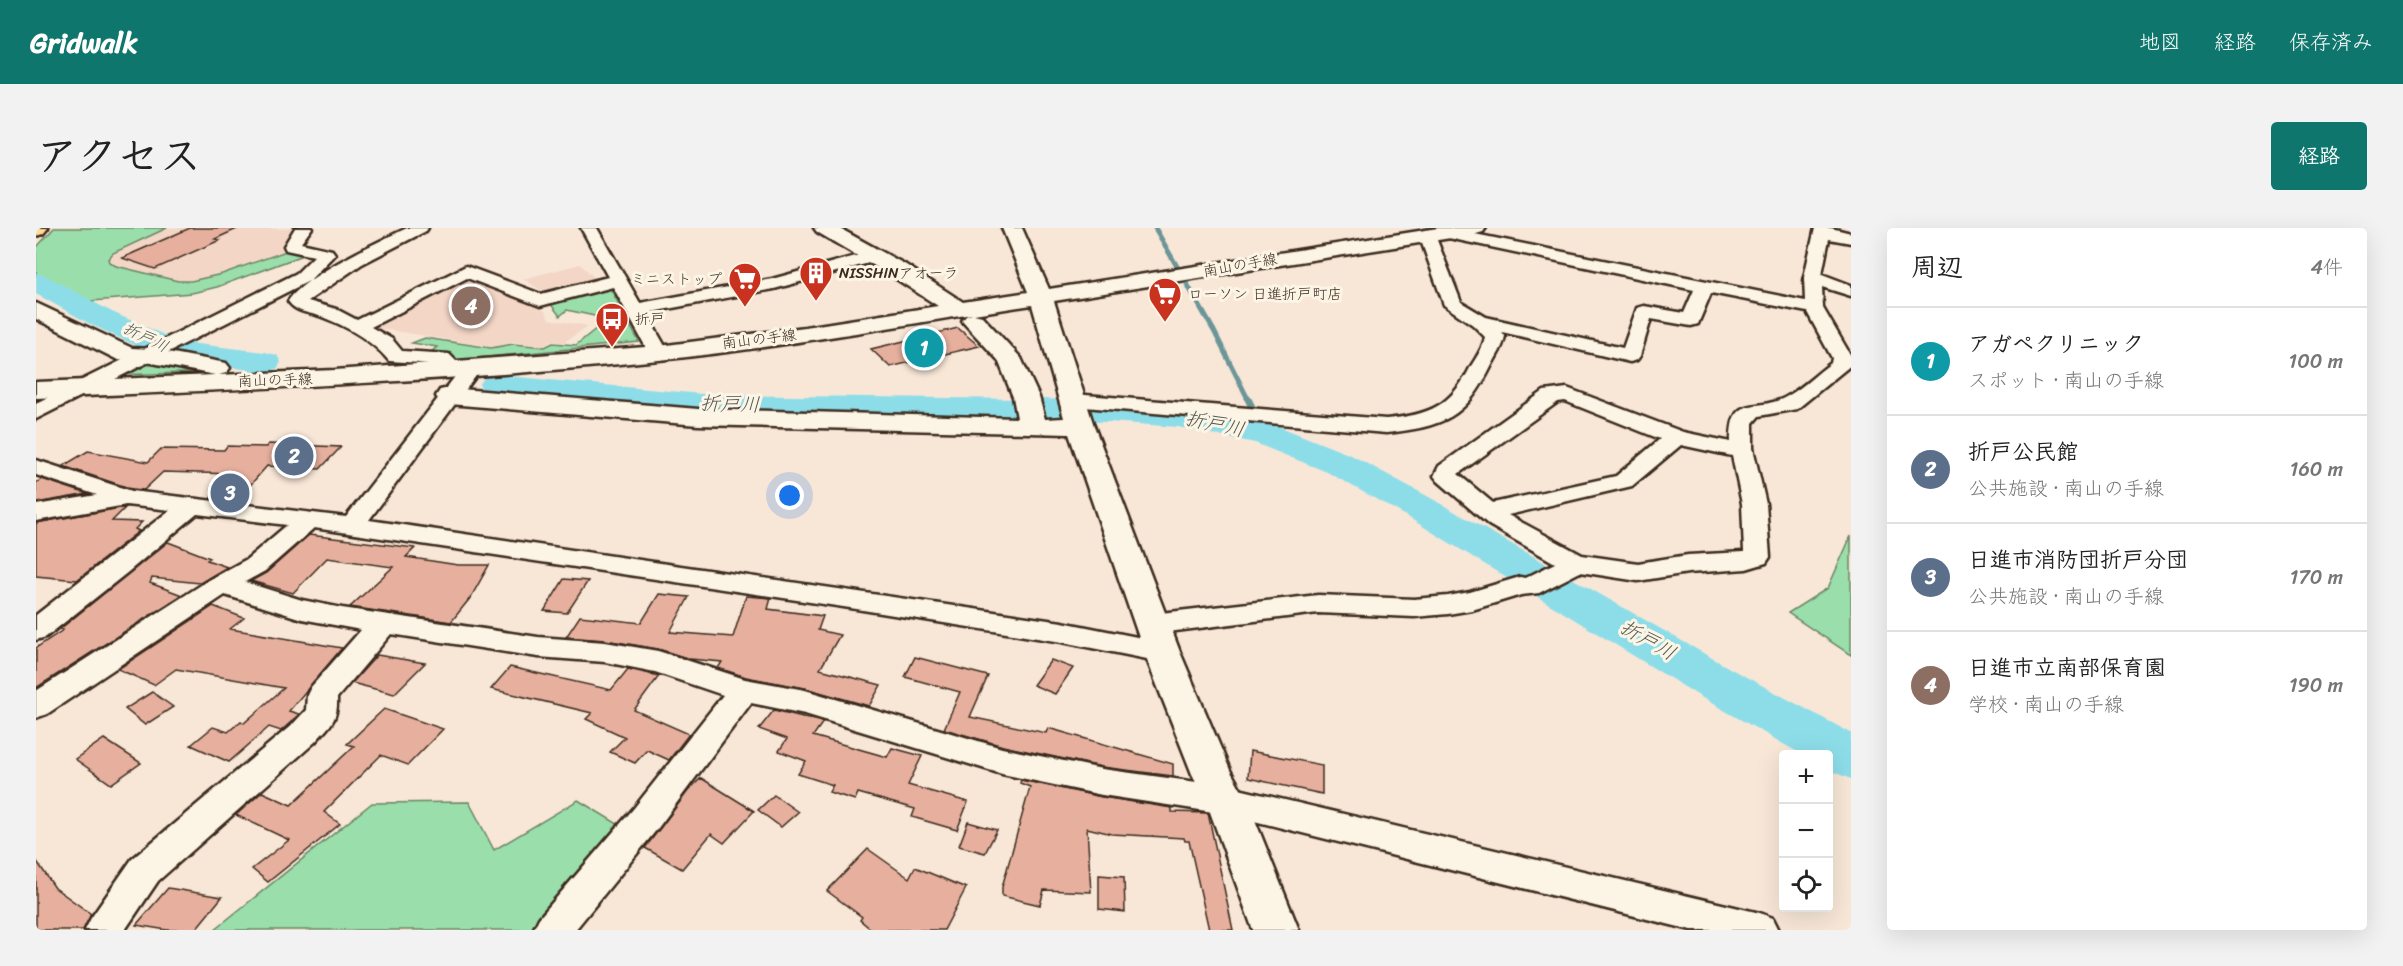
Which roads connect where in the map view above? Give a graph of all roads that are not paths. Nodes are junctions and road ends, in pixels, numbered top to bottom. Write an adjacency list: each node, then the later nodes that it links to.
1 (304, 228): 13 (street)
2 (420, 228): 13 (street)
3 (590, 228): 12 (street)
4 (824, 228): 10 (street)
5 (1012, 228): 16 (street)
6 (1476, 228): 8 (street, 南山の手線)
7 (1822, 230): 9 (street); 11 (street)
8 (1436, 234): 14 (street); 16 (street, 南山の手線); 21 (street)
9 (1851, 238)
10 (874, 256): 19 (street); 20 (street)
11 (1813, 277): 15 (street); 17 (street)
12 (617, 280): 19 (street); 22 (street)
13 (308, 282): 22 (street); 24 (street)
14 (1705, 286): 17 (street); 21 (street)
15 (1851, 291)
16 (1041, 297): 20 (street, 南山の手線); 32 (street)
17 (1814, 308): 35 (street)
18 (36, 310): 24 (street)
19 (634, 310): 23 (street)
20 (966, 315): 23 (street, 南山の手線); 33 (street)
21 (1480, 321): 32 (street)
22 (357, 327): 26 (street)
23 (659, 353): 25 (street, 南山の手線)
24 (148, 354): 27 (street); 28 (street)
25 (471, 369): 26 (street, 南山の手線); 30 (street)
26 (445, 370): 27 (street, 南山の手線)
27 (230, 382): 28 (street, 南山の手線)
28 (82, 388): 29 (street, 南山の手線); 31 (street)
29 (36, 390)
30 (449, 396): 33 (street); 42 (street)
31 (36, 412)
32 (1077, 413): 33 (street); 47 (street)
33 (1033, 427)
34 (1676, 437): 35 (street); 39 (street); 39 (street)
35 (1743, 452): 43 (street)
36 (36, 467): 37 (street)
37 (129, 498): 38 (street); 40 (street)
38 (192, 505): 41 (street); 46 (street)
39 (1488, 512): 43 (street)
40 (36, 513)
41 (308, 520): 42 (street); 44 (street)
42 (352, 526): 47 (street)
43 (1566, 567): 47 (street)
44 (222, 584): 45 (street); 49 (street)
45 (384, 623): 48 (street); 51 (street)
46 (36, 630)
47 (1157, 638): 50 (street)
48 (744, 690): 50 (street); 52 (street)
49 (38, 702)
50 (1226, 800): 53 (street); 54 (street)
51 (104, 930)
52 (552, 930)
53 (1276, 930)
54 (1760, 930)

